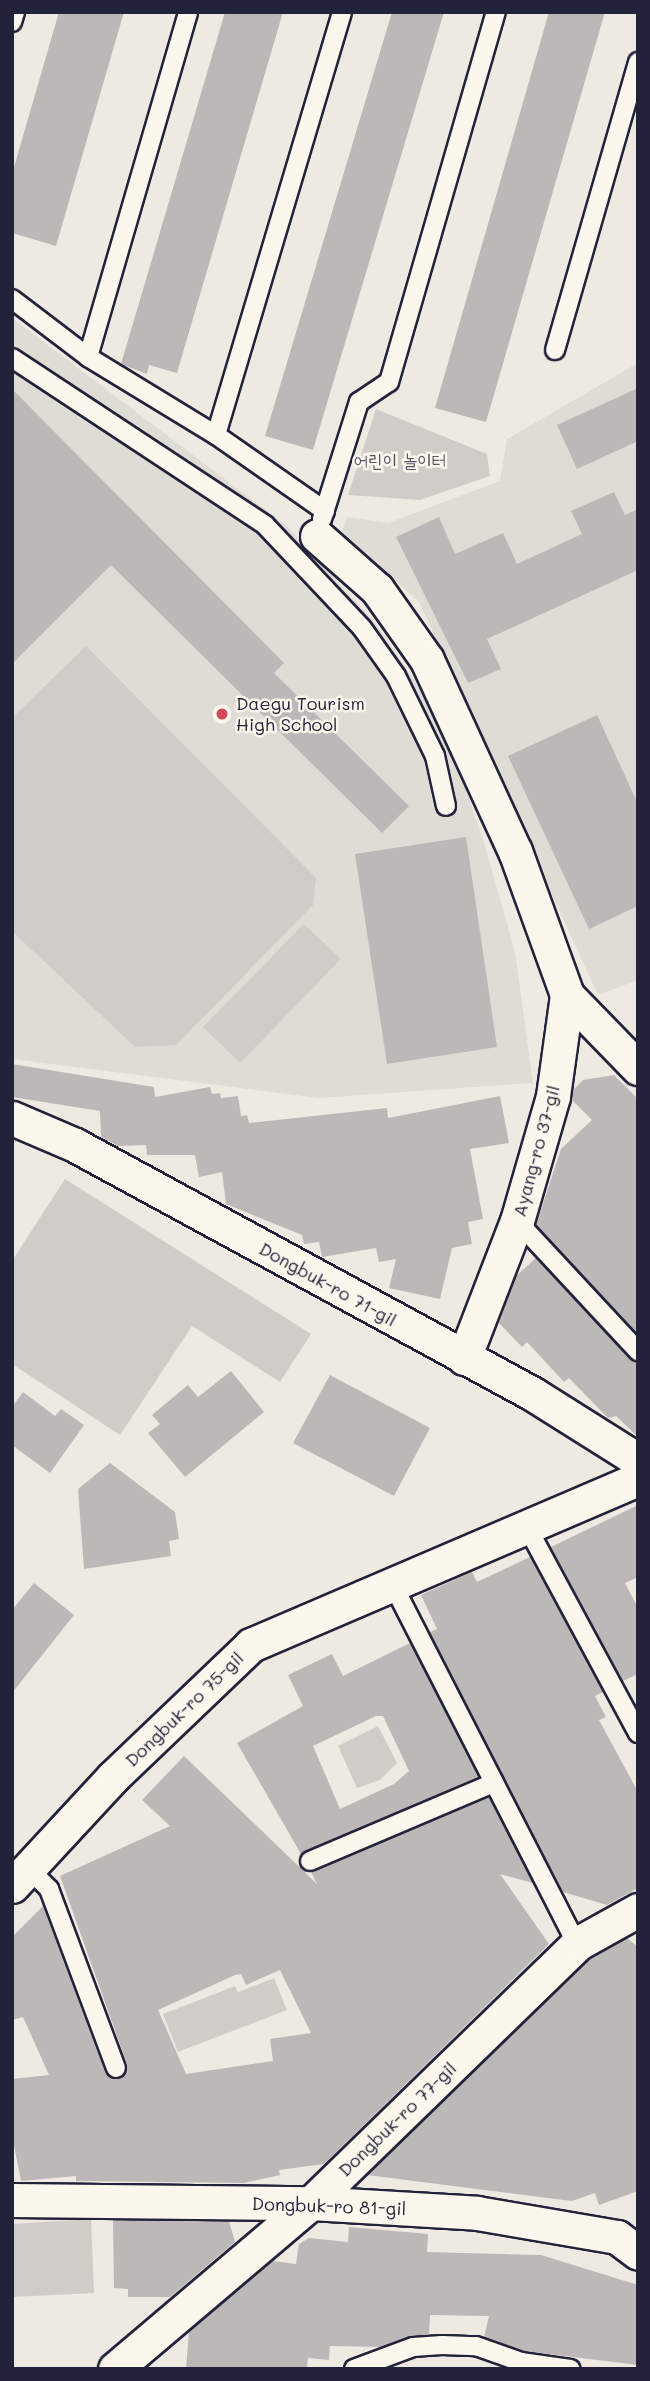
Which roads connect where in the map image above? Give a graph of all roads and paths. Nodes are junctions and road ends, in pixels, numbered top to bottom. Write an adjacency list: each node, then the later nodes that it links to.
1 (15, 12): 5 (lane)
2 (188, 12): 9 (lane)
3 (342, 12): 11 (lane)
4 (496, 12): 12 (lane)
5 (12, 22)
6 (638, 62): 8 (lane)
7 (12, 299): 9 (lane)
8 (555, 350)
9 (88, 357): 11 (lane)
10 (12, 358): 13 (lane)
11 (216, 435): 12 (lane)
12 (321, 524): 14 (street)
13 (446, 806)
14 (567, 995): 15 (street); 17 (street, Ayang-ro 37-gil)
15 (638, 1068)
16 (12, 1118): 19 (street, Dongbuk-ro 71-gil)
17 (517, 1221): 18 (lane); 19 (street, Ayang-ro 37-gil)
18 (638, 1351)
19 (464, 1358): 20 (street, Dongbuk-ro 71-gil)
20 (638, 1460)
21 (638, 1479): 22 (street, Dongbuk-ro 75-gil)
22 (527, 1527): 23 (street, Dongbuk-ro 75-gil); 24 (lane)
23 (393, 1585): 25 (lane); 27 (street, Dongbuk-ro 75-gil)
24 (638, 1733)
25 (494, 1783): 26 (lane); 29 (lane)
26 (310, 1860)
27 (20, 1877): 30 (lane)
28 (638, 1910): 29 (street, Dongbuk-ro 77-gil)
29 (577, 1944): 32 (street, Dongbuk-ro 77-gil)
30 (116, 2068)
31 (12, 2200): 32 (street, Dongbuk-ro 81-gil)
32 (311, 2203): 33 (street, Dongbuk-ro 81-gil); 34 (street, Dongbuk-ro 77-gil)
33 (631, 2243)
34 (115, 2369)
35 (354, 2369): 36 (lane)
36 (571, 2369)

